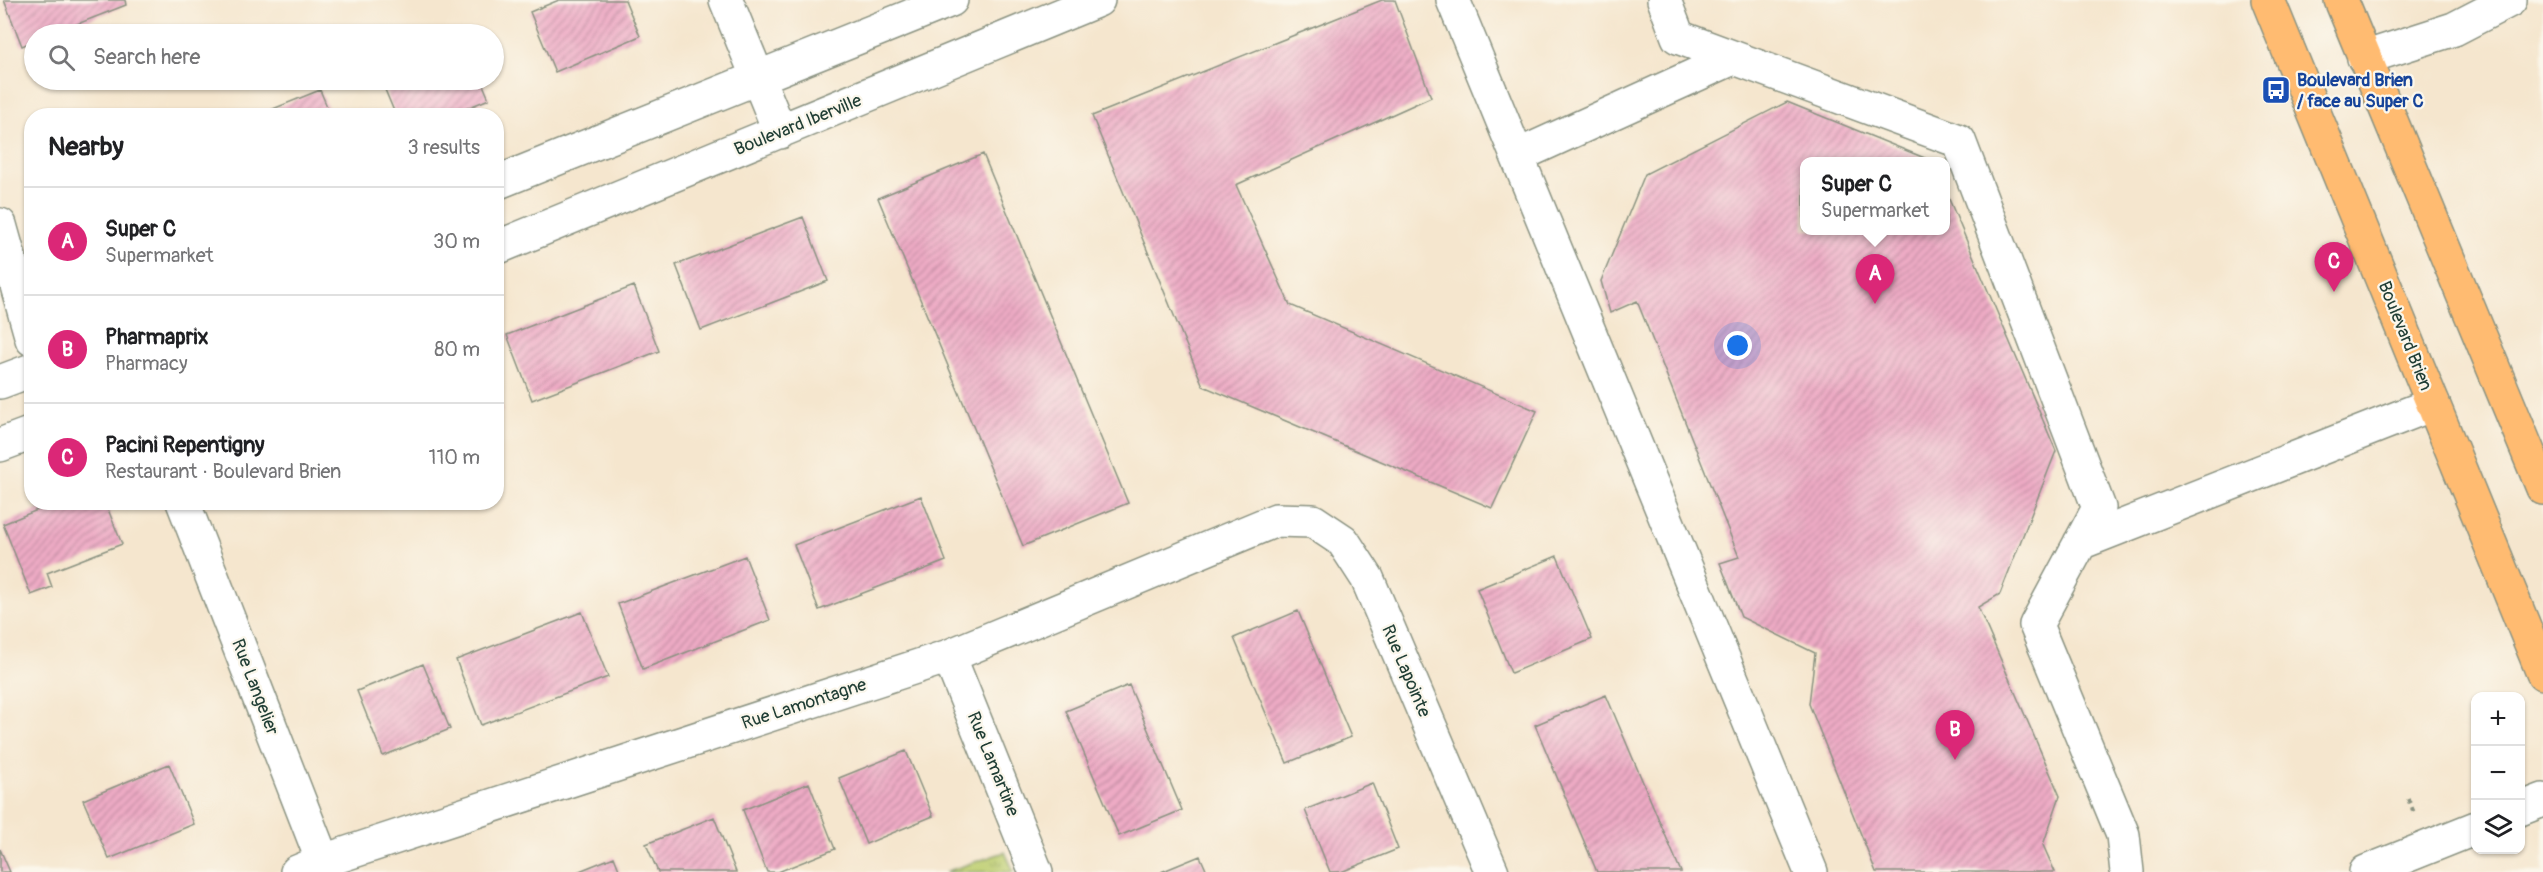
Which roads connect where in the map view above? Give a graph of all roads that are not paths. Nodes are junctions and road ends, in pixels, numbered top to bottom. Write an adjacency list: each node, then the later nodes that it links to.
1 (726, 0): 11 (street)
2 (951, 0): 11 (street)
3 (1098, 0): 12 (street, Boulevard Iberville)
4 (1454, 0): 13 (street)
5 (1664, 0): 9 (street)
6 (2268, 0): 20 (main road, Boulevard Brien)
7 (2510, 0): 10 (street)
8 (2344, 1): 10 (main road)
9 (1733, 58): 13 (street); 26 (street)
10 (2364, 58): 23 (main road)
11 (756, 78): 12 (street); 14 (street)
12 (780, 132): 16 (street, Boulevard Iberville)
13 (1517, 156): 35 (street)
14 (504, 180)
15 (0, 225): 17 (street)
16 (504, 245)
17 (18, 323)
18 (24, 373): 19 (street)
19 (0, 382)
20 (2433, 404): 26 (street); 28 (main road, Boulevard Brien)
21 (24, 436): 22 (street)
22 (0, 445)
23 (2543, 488)
24 (186, 510): 32 (street, Rue Langelier)
25 (1276, 520): 27 (street, Rue Lamontagne); 34 (street, Rue Lapointe)
26 (2080, 543): 36 (street)
27 (949, 657): 32 (street, Rue Lamontagne); 33 (street, Rue Lamartine)
28 (2543, 673)
29 (2543, 800): 30 (street)
30 (2525, 808)
31 (2471, 830): 37 (street)
32 (316, 868)
33 (1036, 872)
34 (1492, 872)
35 (1811, 872)
36 (2127, 872)
37 (2366, 872)

